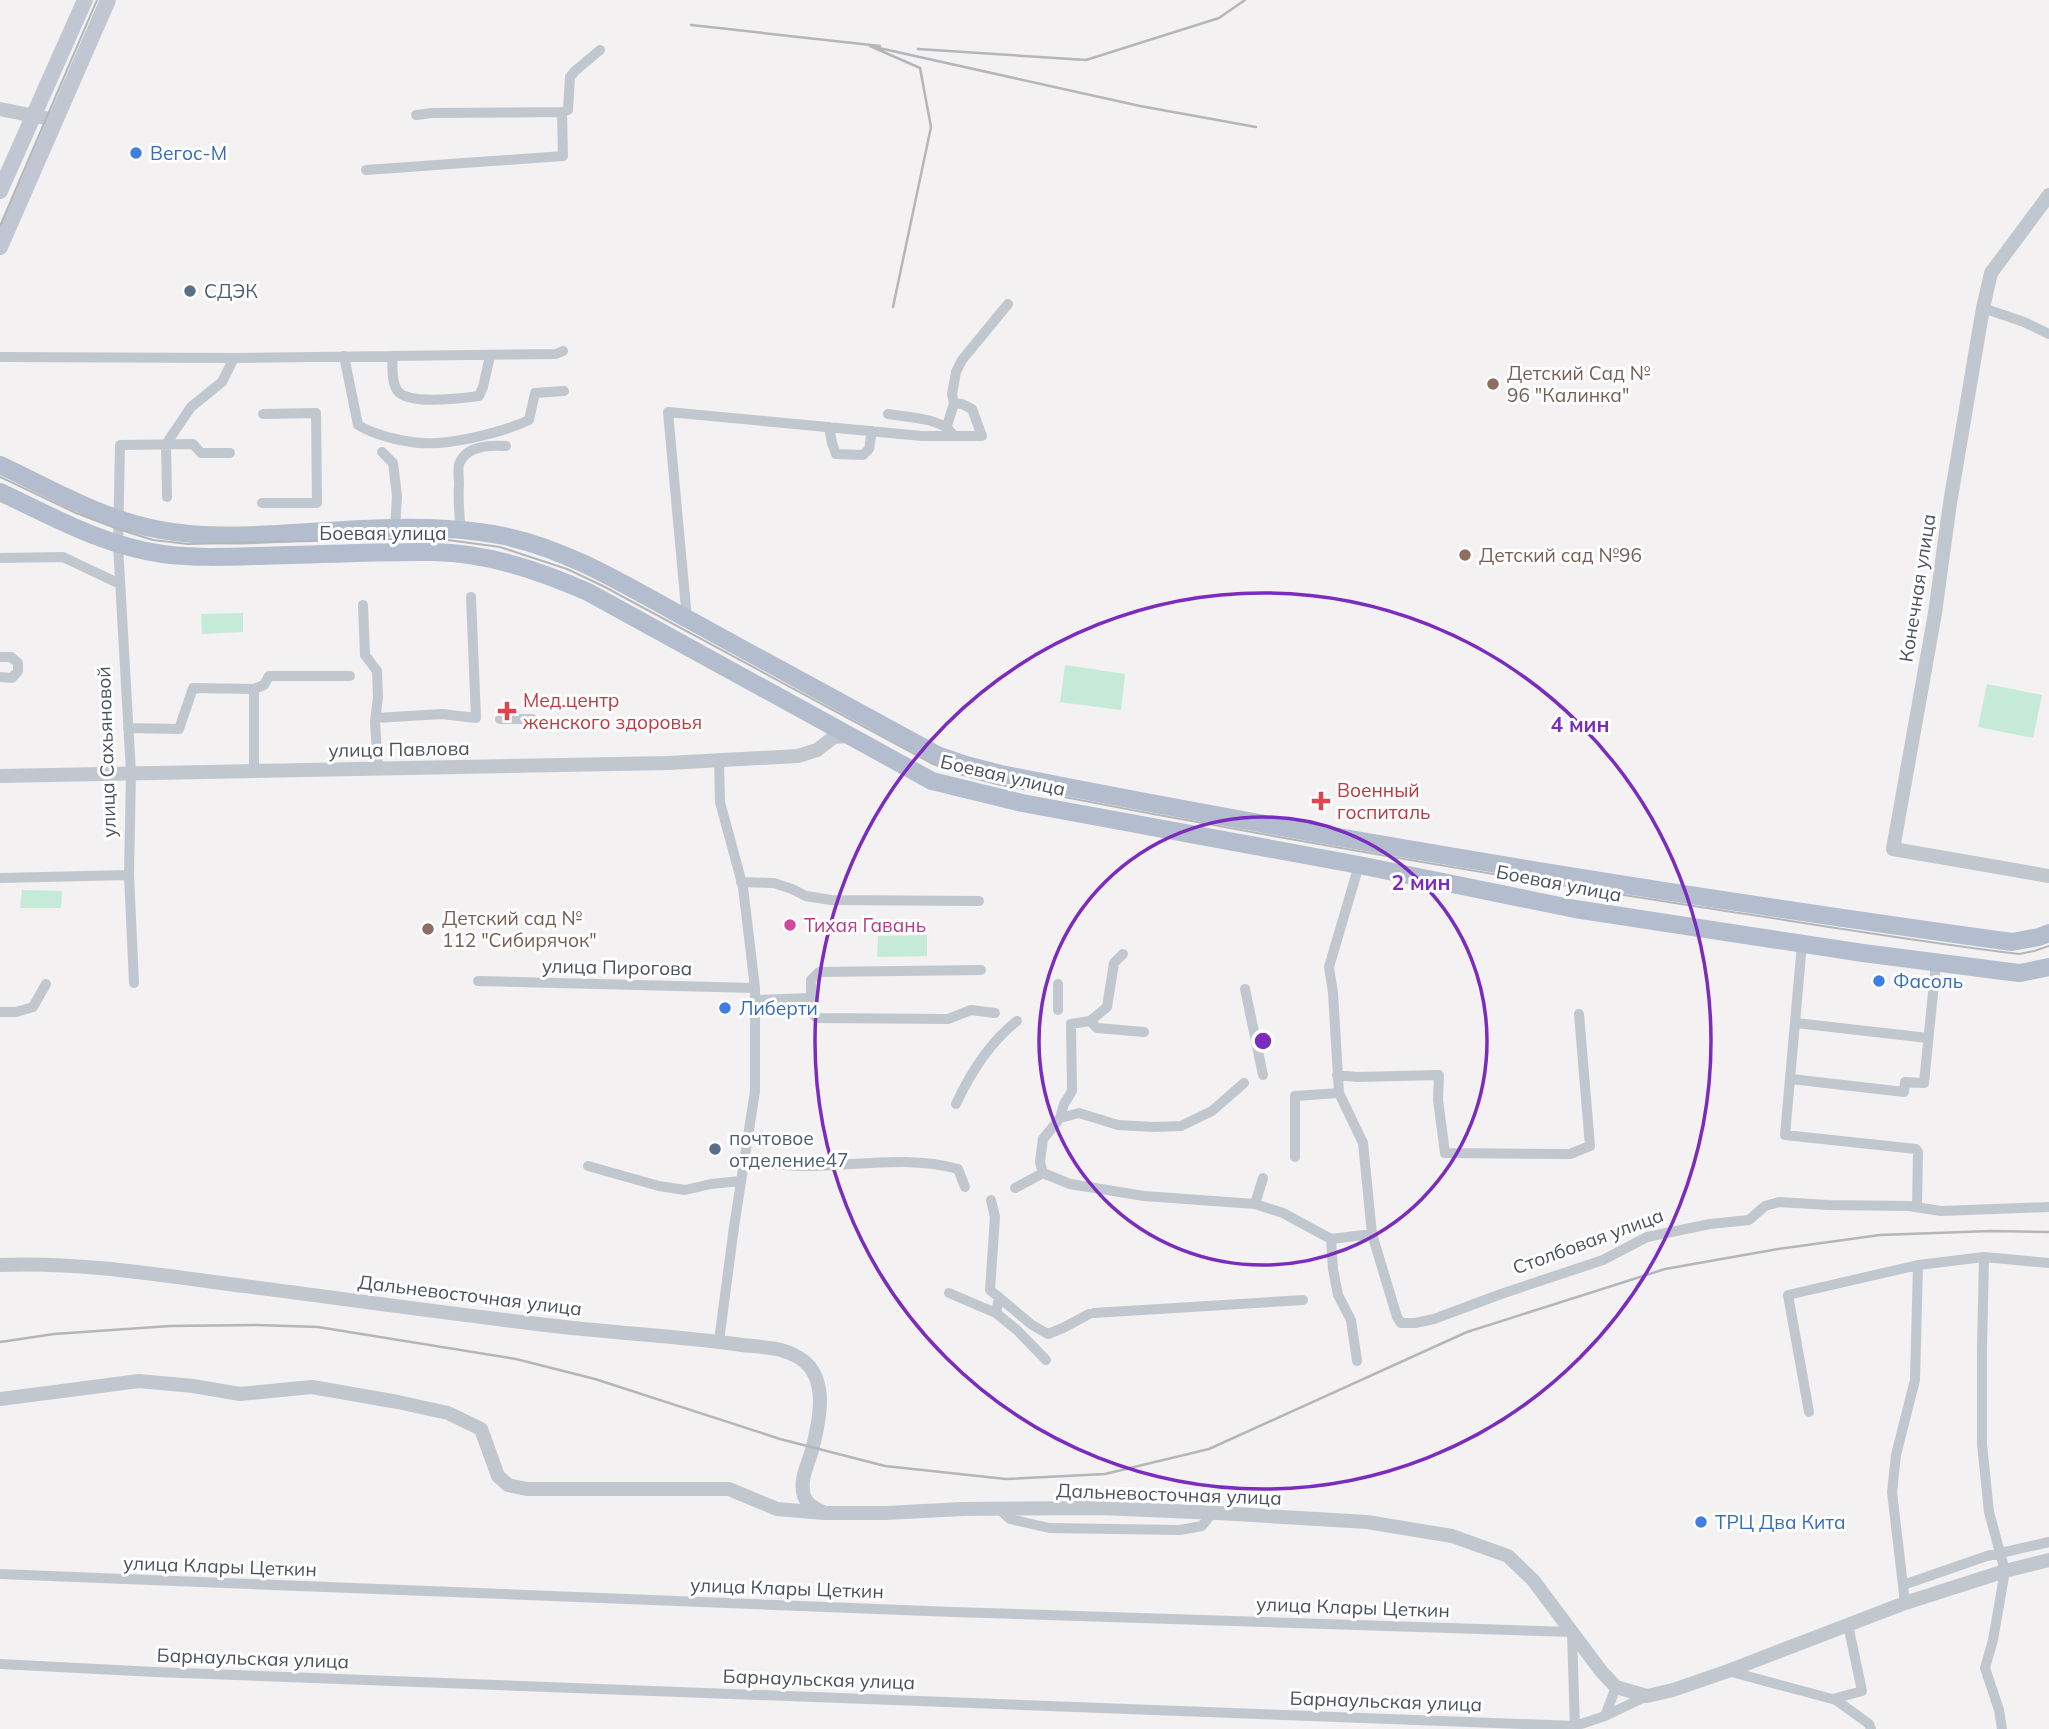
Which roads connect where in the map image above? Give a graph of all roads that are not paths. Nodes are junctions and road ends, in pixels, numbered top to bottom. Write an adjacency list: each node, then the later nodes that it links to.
1 (85, 0): 7 (main road)
2 (108, 0): 8 (main road)
3 (600, 50): 5 (street)
4 (0, 108): 7 (street)
5 (562, 112): 6 (street); 9 (street)
6 (416, 115)
7 (33, 116): 8 (street); 10 (main road)
8 (55, 120): 12 (main road)
9 (366, 170)
10 (0, 191)
11 (2049, 195): 14 (street, Конечная улица)
12 (0, 247)
13 (1008, 304): 23 (street)
14 (1983, 308): 15 (street); 66 (street, Конечная улица)
15 (2049, 334)
16 (563, 351): 19 (street)
17 (344, 356): 18 (street); 21 (street); 22 (street)
18 (392, 356): 19 (street); 19 (street)
19 (490, 356)
20 (0, 357): 21 (street)
21 (234, 358): 30 (street)
22 (564, 391)
23 (954, 403): 26 (street); 29 (street)
24 (263, 414): 37 (street)
25 (888, 414): 26 (street)
26 (947, 426): 29 (street)
27 (829, 427): 28 (street); 28 (street); 46 (street)
28 (872, 431): 29 (street)
29 (956, 436)
30 (166, 444): 33 (street); 36 (street); 38 (street, улица Сахьяновой)
31 (506, 446): 40 (street)
32 (382, 452): 39 (street)
33 (230, 453)
34 (0, 465): 38 (main road, Боевая улица)
35 (0, 492): 41 (main road, Боевая улица)
36 (167, 497)
37 (262, 503)
38 (118, 520): 39 (main road, Боевая улица); 41 (street, улица Сахьяновой)
39 (395, 529): 40 (main road, Боевая улица)
40 (461, 530): 46 (main road, Боевая улица)
41 (118, 545): 43 (street, улица Сахьяновой); 54 (main road, Боевая улица)
42 (0, 558): 43 (street)
43 (120, 584): 55 (street, улица Сахьяновой)
44 (471, 597): 51 (street)
45 (363, 605): 51 (street)
46 (688, 619): 63 (main road, Боевая улица)
47 (0, 657): 49 (street)
48 (349, 676): 50 (street)
49 (0, 677)
50 (254, 689): 55 (street); 60 (street)
51 (376, 718): 59 (street)
52 (500, 719): 53 (street)
53 (532, 719)
54 (816, 719): 56 (main road, Боевая улица); 57 (street)
55 (128, 728): 61 (street, улица Сахьяновой)
56 (848, 736): 57 (street, улица Павлова); 64 (main road, Боевая улица)
57 (798, 756): 58 (street, улица Павлова)
58 (719, 760): 59 (street, улица Павлова); 68 (street)
59 (378, 768): 60 (street, улица Павлова)
60 (254, 771): 61 (street, улица Павлова)
61 (131, 773): 62 (street, улица Павлова); 65 (street, улица Сахьяновой)
62 (0, 776)
63 (1364, 841): 64 (main road, Столбовая улица); 70 (main road, Боевая улица)
64 (1359, 865): 71 (main road, Боевая улица); 95 (street, Столбовая улица)
65 (129, 875): 67 (street); 79 (street, улица Сахьяновой)
66 (2049, 876)
67 (0, 878)
68 (741, 882): 69 (street); 83 (street)
69 (979, 901)
70 (2044, 935)
71 (1802, 944): 73 (main road, Боевая улица); 91 (street)
72 (1123, 954): 90 (street)
73 (1936, 963): 76 (main road, Боевая улица); 93 (street)
74 (2049, 967): 76 (main road, Боевая улица)
75 (981, 970): 84 (street)
76 (2020, 973): 77 (main road)
77 (2049, 973)
78 (478, 981): 83 (street, улица Пирогова)
79 (134, 983)
80 (46, 984): 86 (street)
81 (1058, 984): 85 (street)
82 (1245, 989): 94 (street)
83 (755, 994): 84 (street, улица Пирогова); 102 (street)
84 (795, 999): 87 (street)
85 (1058, 1010)
86 (0, 1012)
87 (995, 1013)
88 (1579, 1014): 95 (street)
89 (1017, 1021): 99 (street)
90 (1090, 1021): 92 (street); 100 (street)
91 (1796, 1023): 93 (street); 96 (street)
92 (1144, 1032)
93 (1928, 1038): 96 (street)
94 (1263, 1075)
95 (1337, 1075): 98 (street, Столбовая улица)
96 (1791, 1079): 111 (street)
97 (1244, 1083): 100 (street)
98 (1339, 1093): 101 (street); 113 (street, Столбовая улица)
99 (956, 1104)
100 (1060, 1118): 104 (street)
101 (1295, 1157)
102 (744, 1161): 106 (street); 107 (street)
103 (588, 1166): 106 (street)
104 (1043, 1173): 108 (street); 110 (street)
105 (1263, 1178): 110 (street)
106 (741, 1181): 123 (street)
107 (965, 1187)
108 (1015, 1188)
109 (991, 1200): 120 (street)
110 (1255, 1204): 114 (street)
111 (1917, 1206): 112 (street, Столбовая улица); 113 (street, Столбовая улица)
112 (2049, 1207)
113 (1371, 1234): 114 (street)
114 (1331, 1239): 125 (street)
115 (1984, 1257): 116 (street); 118 (street); 134 (street)
116 (2049, 1263)
117 (0, 1265): 123 (street, Дальневосточная улица)
118 (1918, 1265): 127 (street); 138 (street)
119 (949, 1293): 122 (street)
120 (999, 1297): 121 (street); 122 (street)
121 (1303, 1300)
122 (996, 1313): 124 (street)
123 (719, 1342): 128 (street, Дальневосточная улица)
124 (1046, 1360)
125 (1357, 1361)
126 (0, 1399): 129 (street, Дальневосточная улица)
127 (1809, 1412)
128 (802, 1482): 129 (street, Дальневосточная улица); 131 (street)
129 (776, 1509): 131 (street, Дальневосточная улица)
130 (999, 1509): 131 (street, Дальневосточная улица); 132 (street, Дальневосточная улица); 132 (street)
131 (824, 1513)
132 (1212, 1513): 141 (street, Дальневосточная улица)
133 (2049, 1542): 134 (street)
134 (2000, 1554): 136 (street); 138 (street)
135 (2049, 1560): 136 (street)
136 (2005, 1571): 139 (street); 150 (street)
137 (0, 1574): 141 (street, улица Клары Цеткин)
138 (1903, 1585): 139 (street)
139 (1905, 1602): 140 (street)
140 (1848, 1625): 143 (street); 146 (street)
141 (1572, 1632): 144 (street); 148 (street)
142 (0, 1664): 148 (street, Барнаульская улица)
143 (1728, 1671): 145 (street); 146 (street)
144 (1616, 1688): 145 (street); 147 (street)
145 (1647, 1696): 147 (street, Барнаульская улица)
146 (1833, 1699): 149 (street)
147 (1605, 1716): 148 (street, Барнаульская улица)
148 (1575, 1727)
149 (1871, 1729)
150 (2002, 1729)

